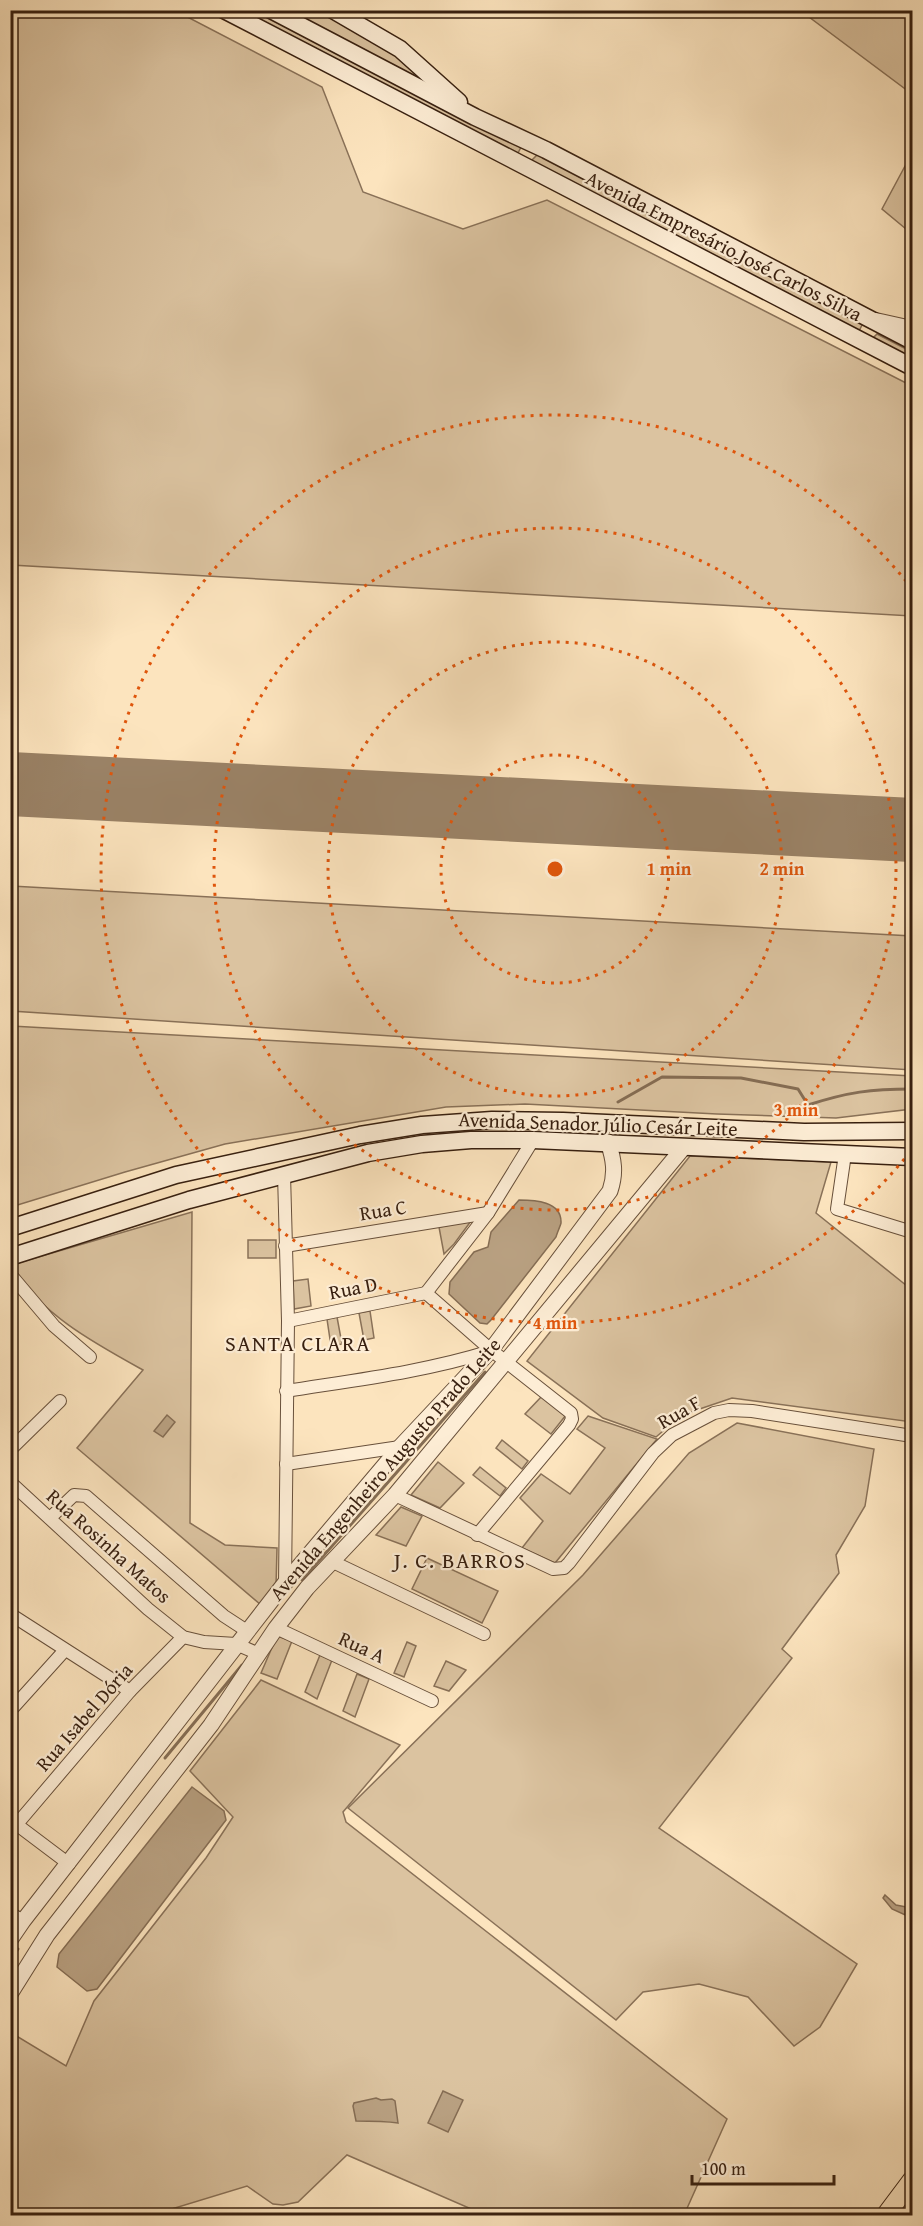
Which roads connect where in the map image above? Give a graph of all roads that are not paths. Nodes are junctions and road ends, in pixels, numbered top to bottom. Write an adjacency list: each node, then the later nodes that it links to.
1 (224, 10): 6 (main road, Avenida Empresário José Carlos Silva)
2 (271, 10): 4 (main road, Avenida Empresário José Carlos Silva)
3 (333, 10): 4 (main road, Avenida Empresário José Carlos Silva)
4 (476, 117): 5 (main road, Avenida Empresário José Carlos Silva)
5 (528, 141): 6 (main road); 7 (main road, Avenida Empresário José Carlos Silva)
6 (515, 162): 9 (main road, Avenida Empresário José Carlos Silva)
7 (872, 320): 8 (street); 9 (main road); 10 (main road, Avenida Empresário José Carlos Silva)
8 (912, 327)
9 (862, 341): 11 (main road, Avenida Empresário José Carlos Silva)
10 (912, 341)
11 (912, 367)
12 (912, 1131): 19 (main road, Avenida Senador Júlio Cesár Leite)
13 (533, 1140): 14 (main road, Avenida Senador Júlio Cesár Leite); 18 (main road, Avenida Senador Júlio Cesár Leite); 20 (street)
14 (608, 1142): 15 (main road, Avenida Senador Júlio Cesár Leite); 31 (street, Avenida Engenheiro Augusto Prado Leite)
15 (684, 1146): 16 (main road, Avenida Senador Júlio Cesár Leite); 33 (street, Avenida Engenheiro Augusto Prado Leite)
16 (845, 1154): 17 (main road, Avenida Senador Júlio Cesár Leite); 24 (street)
17 (912, 1157)
18 (284, 1174): 23 (main road, Avenida Senador Júlio Cesár Leite); 26 (street)
19 (85, 1203): 21 (main road, Avenida Senador Júlio Cesár Leite); 23 (main road)
20 (488, 1212): 26 (street, Rua C); 29 (street)
21 (53, 1214): 22 (main road, Avenida Senador Júlio Cesár Leite); 25 (main road)
22 (10, 1228)
23 (89, 1232): 25 (main road, Avenida Senador Júlio Cesár Leite)
24 (912, 1232)
25 (56, 1243): 27 (main road, Avenida Senador Júlio Cesár Leite)
26 (285, 1246): 30 (street)
27 (10, 1257)
28 (10, 1274): 32 (street)
29 (426, 1293): 30 (street, Rua D); 31 (street)
30 (288, 1321): 34 (street)
31 (491, 1350): 33 (street); 34 (street); 37 (street, Avenida Engenheiro Augusto Prado Leite)
32 (90, 1357)
33 (506, 1362): 41 (street, Avenida Engenheiro Augusto Prado Leite); 43 (street)
34 (286, 1391): 39 (street)
35 (60, 1401): 38 (street)
36 (912, 1436): 43 (street, Rua F)
37 (400, 1447): 39 (street); 45 (street, Avenida Engenheiro Augusto Prado Leite)
38 (10, 1450)
39 (286, 1464): 45 (street)
40 (10, 1482): 42 (street, Rua Rosinha Matos)
41 (395, 1495): 43 (street); 44 (street, Avenida Engenheiro Augusto Prado Leite)
42 (50, 1518): 48 (street); 50 (street, Rua Rosinha Matos)
43 (477, 1535)
44 (333, 1562): 47 (street, Avenida Engenheiro Augusto Prado Leite); 49 (street)
45 (285, 1583): 48 (street, Avenida Engenheiro Augusto Prado Leite)
46 (10, 1614): 52 (street)
47 (276, 1628): 53 (street, Avenida Engenheiro Augusto Prado Leite); 55 (street, Rua A)
48 (247, 1631): 51 (street, Avenida Engenheiro Augusto Prado Leite)
49 (484, 1634)
50 (183, 1637): 51 (street); 54 (street, Rua Isabel Dória)
51 (237, 1644): 53 (street); 58 (street, Avenida Engenheiro Augusto Prado Leite)
52 (65, 1650): 54 (street); 56 (street)
53 (259, 1654): 61 (street, Avenida Engenheiro Augusto Prado Leite)
54 (130, 1691): 57 (street, Rua Isabel Dória)
55 (432, 1701)
56 (10, 1711)
57 (14, 1822): 58 (street)
58 (69, 1864): 59 (street, Avenida Engenheiro Augusto Prado Leite)
59 (17, 1917): 60 (street, Avenida Engenheiro Augusto Prado Leite)
60 (10, 1940)
61 (10, 1994)
62 (912, 2180): 63 (main road)
63 (885, 2216)

